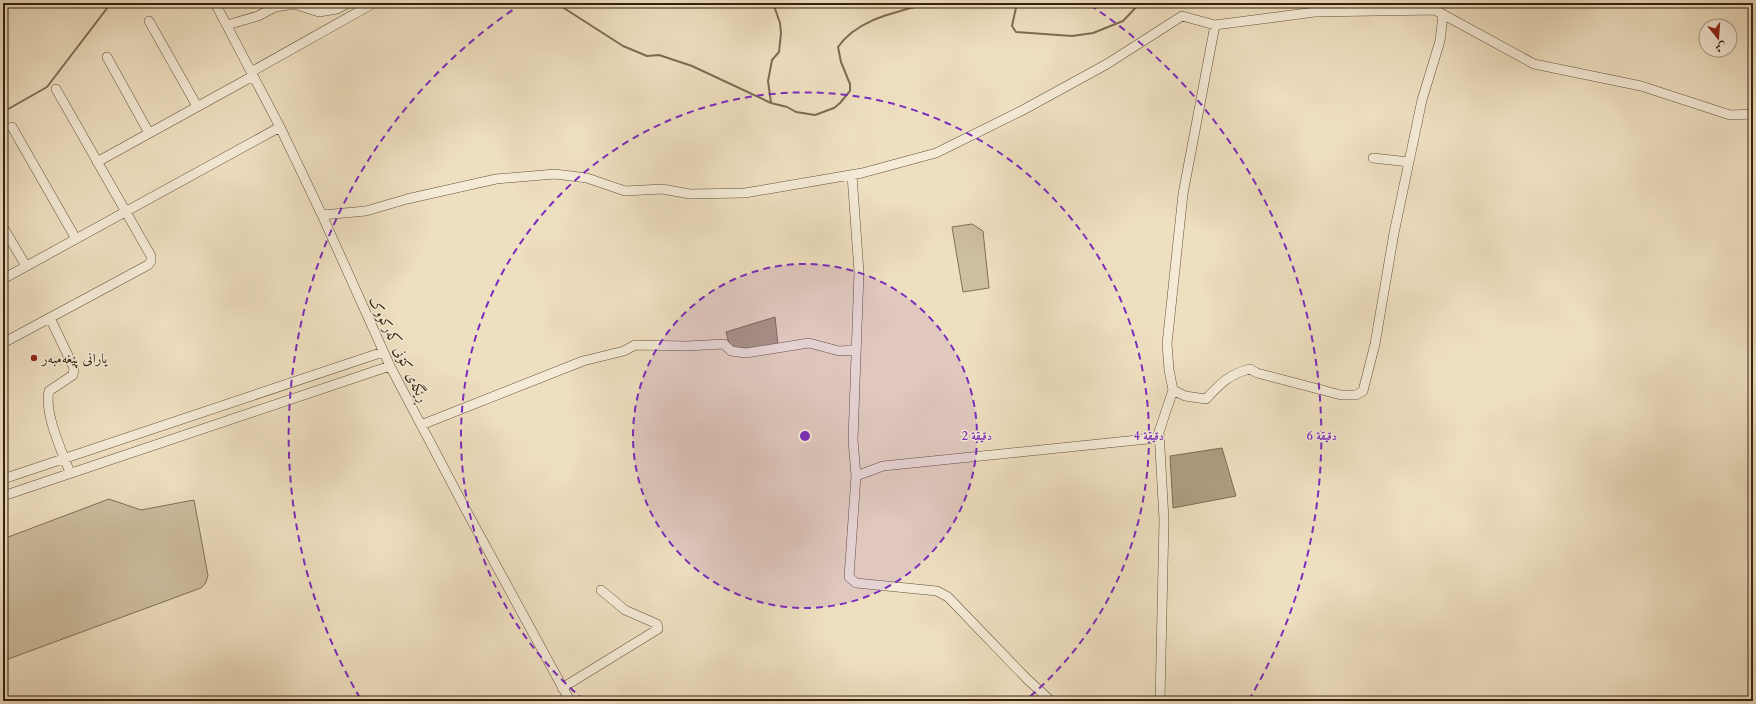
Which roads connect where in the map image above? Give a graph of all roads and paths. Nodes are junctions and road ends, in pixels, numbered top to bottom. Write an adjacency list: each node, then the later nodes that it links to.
1 (215, 3): 6 (street, ڕێگەی کۆنی کەرکووک)
2 (348, 3): 6 (street)
3 (374, 3): 9 (street)
4 (1443, 15): 7 (street); 12 (street); 18 (street)
5 (149, 21): 11 (street)
6 (227, 25): 9 (street, ڕێگەی کۆنی کەرکووک)
7 (1215, 25): 19 (street); 31 (street)
8 (107, 57): 15 (street)
9 (252, 74): 11 (street); 14 (street, ڕێگەی کۆنی کەرکووک)
10 (56, 89): 17 (street)
11 (198, 106): 15 (street)
12 (1753, 114)
13 (12, 127): 23 (street)
14 (280, 127): 20 (street); 21 (street, ڕێگەی کۆنی کەرکووک)
15 (148, 133): 17 (street)
16 (1373, 158): 18 (street)
17 (97, 162): 20 (street)
18 (1409, 162): 31 (street)
19 (852, 175): 21 (street); 28 (street)
20 (126, 212): 23 (street); 26 (street)
21 (322, 215): 29 (street, ڕێگەی کۆنی کەرکووک)
22 (3, 227): 24 (street)
23 (76, 239): 24 (street)
24 (26, 266): 25 (street)
25 (3, 279)
26 (50, 318): 27 (street); 34 (street)
27 (3, 343)
28 (856, 350): 32 (street); 36 (street)
29 (383, 352): 30 (street, ڕێگەی کۆنی کەرکووک); 34 (street)
30 (390, 366): 32 (street, ڕێگەی کۆنی کەرکووک); 35 (street)
31 (1173, 390): 33 (street)
32 (421, 425): 40 (street, ڕێگەی کۆنی کەرکووک)
33 (1159, 431): 36 (street); 43 (street)
34 (64, 458): 35 (street); 37 (street)
35 (70, 474): 38 (street)
36 (856, 476): 42 (street)
37 (3, 479)
38 (3, 496)
39 (601, 590): 40 (street)
40 (562, 688): 41 (street, ڕێگەی کۆنی کەرکووک)
41 (570, 701)
42 (1051, 701)
43 (1160, 701)

